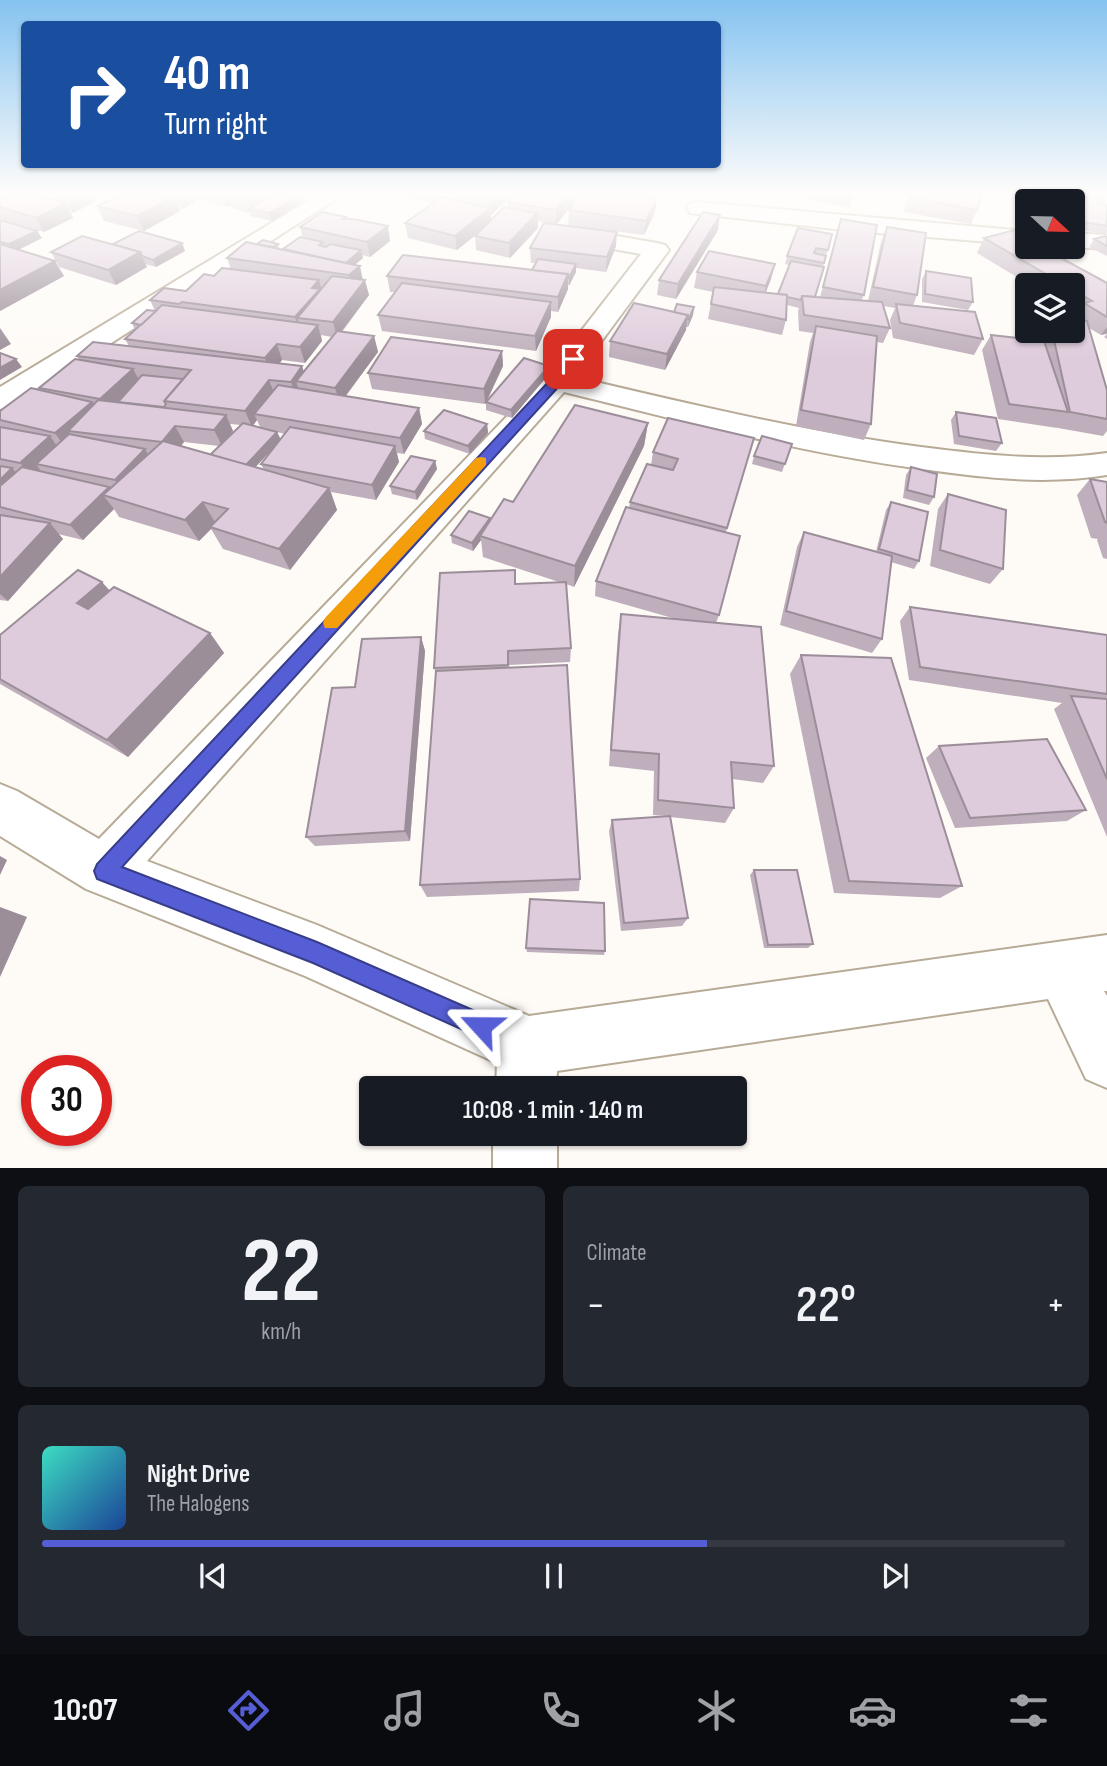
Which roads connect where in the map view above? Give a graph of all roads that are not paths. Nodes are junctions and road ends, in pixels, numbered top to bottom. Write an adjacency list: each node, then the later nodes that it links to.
1 (243, 251): 4 (street)
2 (659, 251): 3 (street)
3 (556, 381): 5 (street); 7 (street)
4 (0, 400)
5 (1107, 464)
6 (0, 808): 7 (street)
7 (104, 871): 10 (street)
8 (1085, 966): 9 (street); 10 (street)
9 (1107, 1058)
10 (527, 1067)
11 (525, 1146): 12 (street)
12 (524, 1167)

